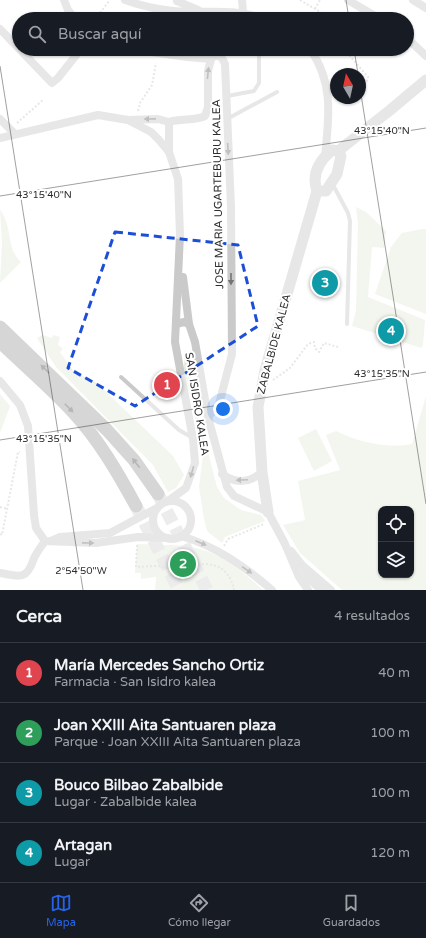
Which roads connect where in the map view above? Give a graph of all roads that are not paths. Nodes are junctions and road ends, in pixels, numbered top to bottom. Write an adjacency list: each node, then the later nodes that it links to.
1 (64, 0): 9 (street)
2 (125, 0): 8 (street)
3 (177, 0): 8 (street); 10 (street)
4 (242, 0): 11 (street)
5 (348, 0): 12 (street)
6 (413, 0): 7 (street)
7 (426, 8)
8 (175, 11): 10 (street)
9 (70, 12)
10 (200, 12): 11 (street)
11 (243, 12)
12 (368, 12)
13 (0, 30): 14 (street)
14 (12, 42)
15 (414, 45): 21 (street)
16 (26, 56): 17 (street)
17 (75, 56)
18 (180, 56): 22 (street, JOSE MARIA UGARTEBURU KALEA)
19 (259, 56): 25 (lane)
20 (315, 56): 34 (street)
21 (426, 56)
22 (211, 59): 25 (street, JOSE MARIA UGARTEBURU KALEA); 29 (street, one-way to 22)
23 (426, 80): 32 (street)
24 (277, 92): 27 (lane)
25 (227, 96): 27 (street, JOSE MARIA UGARTEBURU KALEA)
26 (0, 119): 30 (street)
27 (227, 119): 45 (street, JOSE MARIA UGARTEBURU KALEA, one-way to 45)
28 (128, 120): 29 (street, SAN ISIDRO KALEA, one-way to 28); 30 (street, SAN ISIDRO KALEA); 33 (street, SAN ISIDRO KALEA)
29 (169, 122): 33 (street, SAN ISIDRO KALEA)
30 (16, 134): 31 (street, SAN ISIDRO KALEA)
31 (0, 138)
32 (338, 151): 34 (street); 35 (street)
33 (169, 152): 37 (street, SAN ISIDRO KALEA)
34 (325, 156): 36 (street, ZABALBIDE KALEA)
35 (332, 183): 36 (street); 40 (lane)
36 (317, 191): 47 (street, ZABALBIDE KALEA)
37 (180, 247): 38 (street, SAN ISIDRO KALEA); 39 (street, SAN ISIDRO KALEA)
38 (176, 324): 39 (street); 46 (street, SAN ISIDRO KALEA)
39 (189, 324): 45 (street, SAN ISIDRO KALEA)
40 (347, 324)
41 (0, 327): 49 (main road, one-way to 41)
42 (0, 342): 50 (main road, one-way to 50)
43 (121, 377): 46 (lane)
44 (0, 381): 55 (street)
45 (208, 417): 48 (street, SAN ISIDRO KALEA)
46 (193, 438): 49 (street, SAN ISIDRO KALEA, one-way to 49)
47 (262, 472): 48 (street, one-way to 48); 52 (street, ZABALBIDE KALEA)
48 (222, 474): 52 (street, SAN ISIDRO KALEA)
49 (163, 498): 51 (street); 53 (street)
50 (136, 506)
51 (157, 508): 54 (street); 55 (street)
52 (268, 517): 56 (street, ZABALBIDE KALEA)
53 (181, 536): 54 (street); 59 (street, one-way to 59)
54 (168, 538): 55 (street, one-way to 54)
55 (47, 542): 58 (street)
56 (285, 544): 57 (street, ZABALBIDE KALEA); 60 (street, ZABALBIDE KALEA)
57 (302, 565): 61 (street); 62 (street, ZABALBIDE KALEA)
58 (0, 573)
59 (272, 590)
60 (308, 590)
61 (321, 590)
62 (331, 590)

